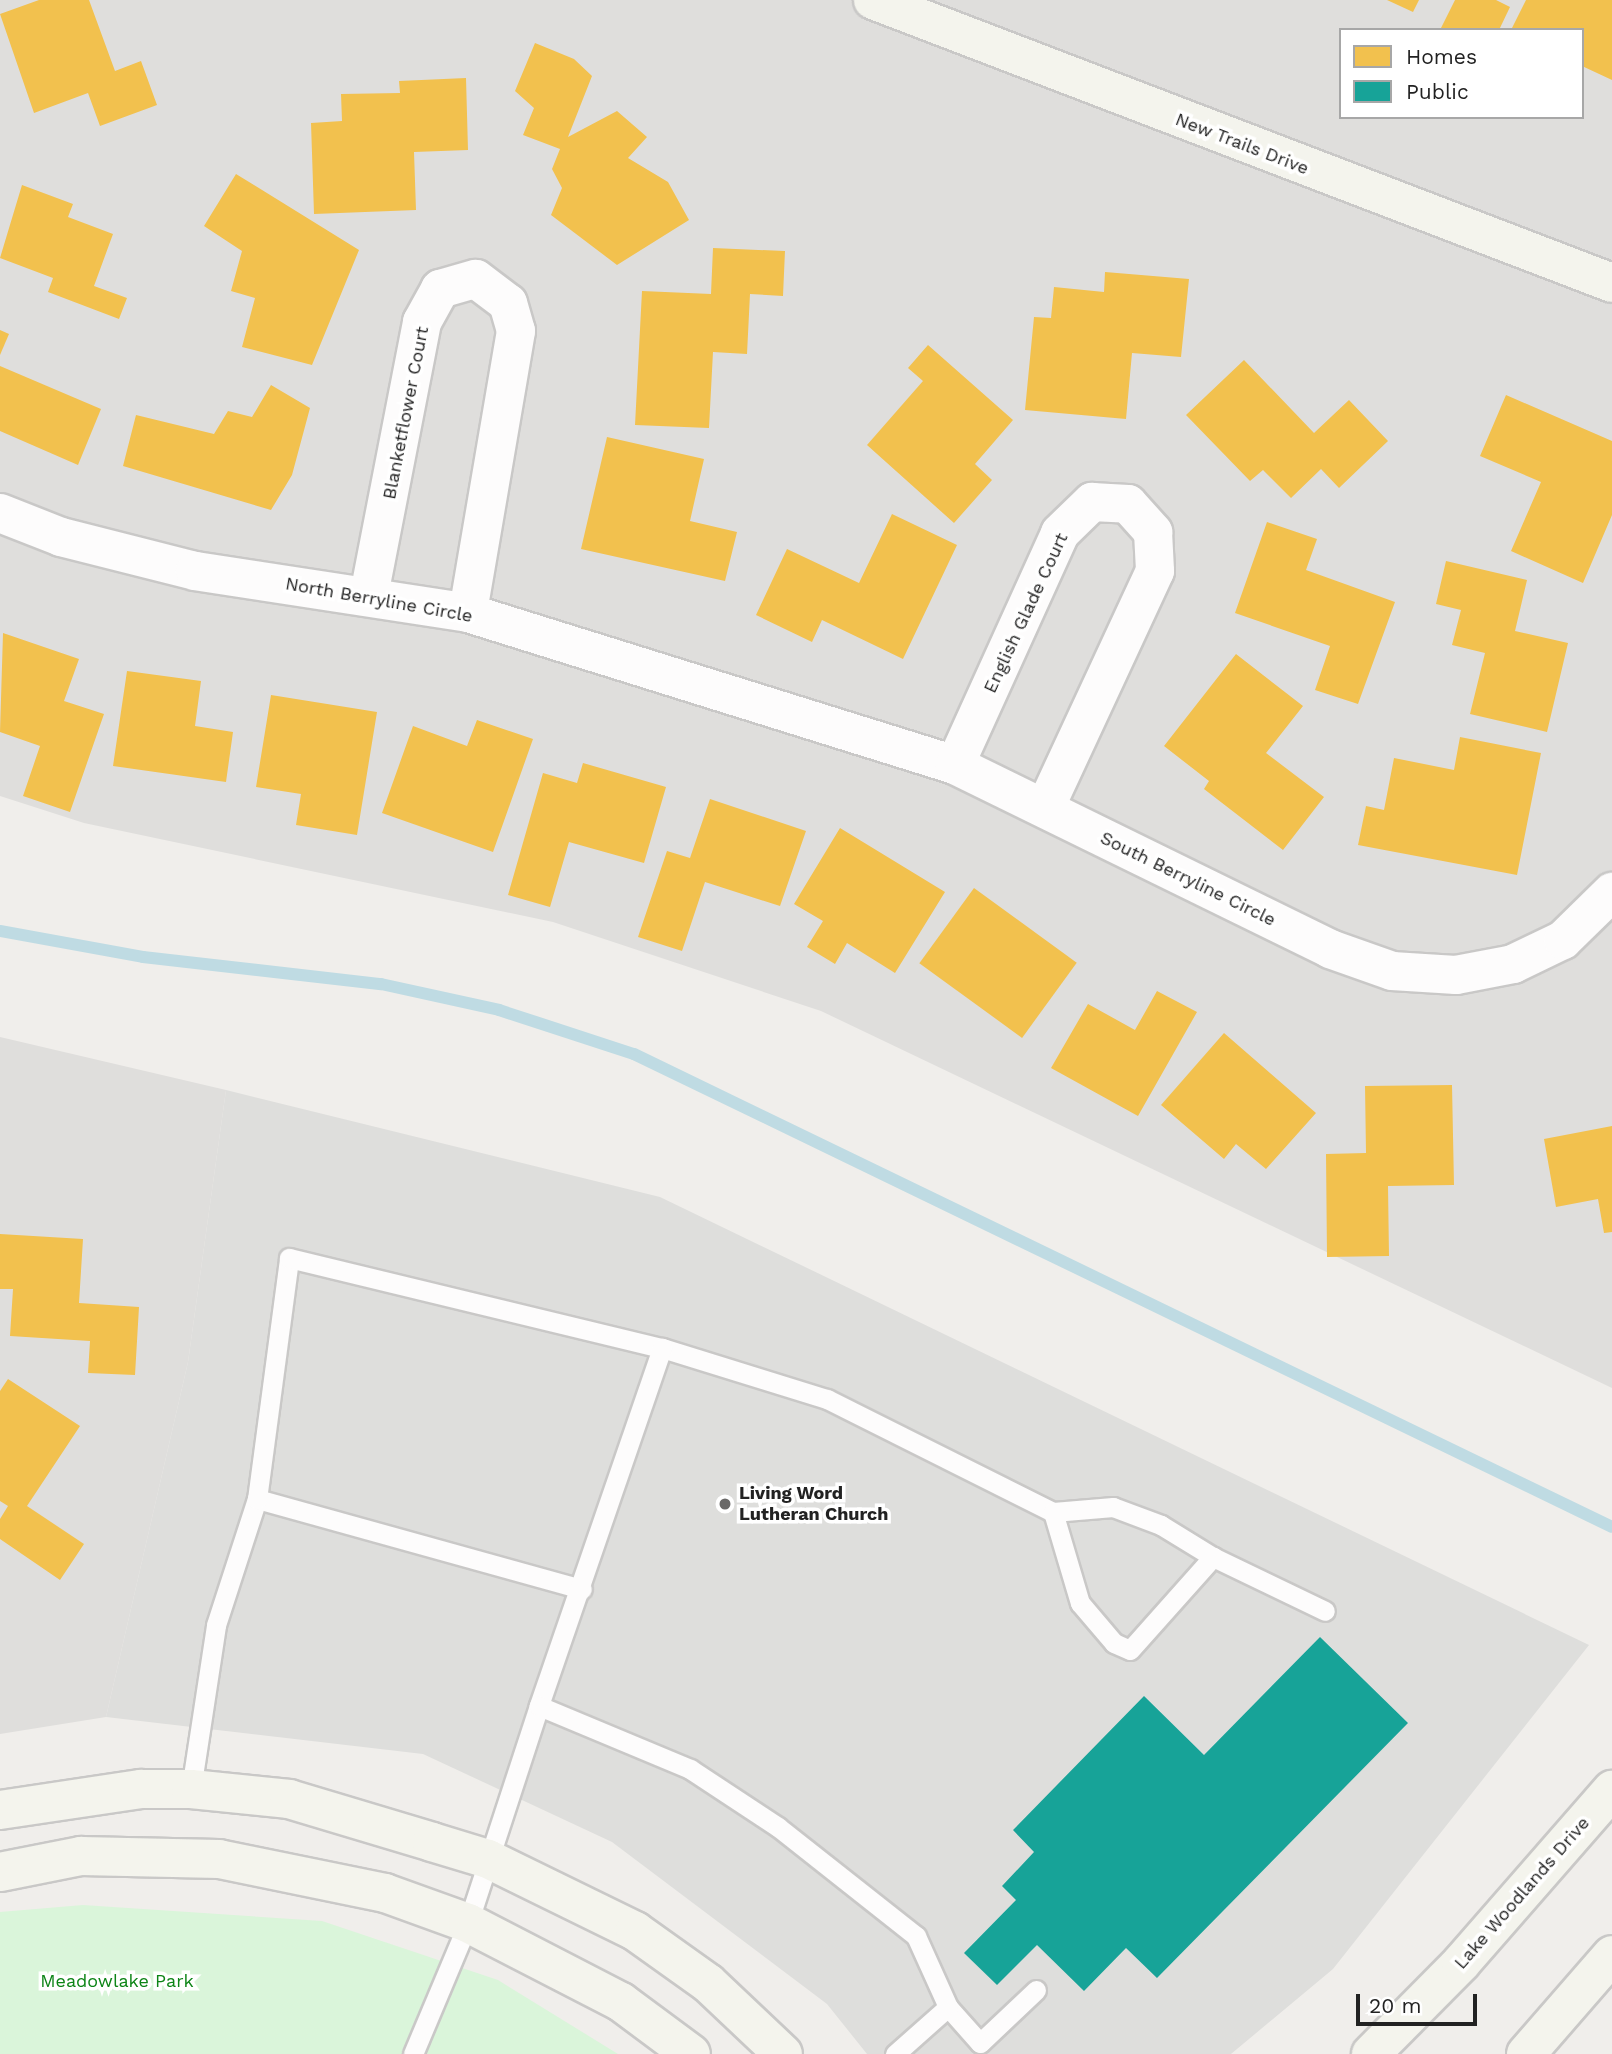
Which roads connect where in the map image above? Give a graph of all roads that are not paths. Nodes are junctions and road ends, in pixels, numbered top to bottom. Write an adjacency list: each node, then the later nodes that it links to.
1 (873, 0): 2 (street, New Trails Drive)
2 (1612, 284)
3 (0, 513): 4 (street, North Berryline Circle)
4 (369, 595): 5 (street, North Berryline Circle); 5 (street, Blanketflower Court)
5 (468, 613): 6 (street, North Berryline Circle)
6 (755, 700): 7 (street, South Berryline Circle)
7 (955, 765): 8 (street, South Berryline Circle); 8 (street, English Glade Court)
8 (1045, 808): 9 (street, South Berryline Circle)
9 (1612, 892)
10 (662, 1348): 11 (lane); 12 (lane); 14 (lane)
11 (257, 1499): 14 (lane); 17 (lane)
12 (1053, 1513): 13 (lane); 13 (lane)
13 (1213, 1557): 15 (lane)
14 (582, 1589): 16 (lane)
15 (1325, 1611)
16 (539, 1706): 20 (lane); 25 (lane)
17 (191, 1789): 19 (street); 20 (street)
18 (1612, 1790): 30 (street, Lake Woodlands Drive)
19 (0, 1810)
20 (488, 1859): 22 (lane); 28 (street)
21 (0, 1872): 22 (street)
22 (468, 1923): 26 (lane); 27 (street)
23 (1612, 1955): 31 (street)
24 (1036, 1990): 25 (lane)
25 (948, 2007): 29 (lane)
26 (413, 2054)
27 (691, 2054)
28 (783, 2054)
29 (895, 2054)
30 (1371, 2054)
31 (1526, 2054)

